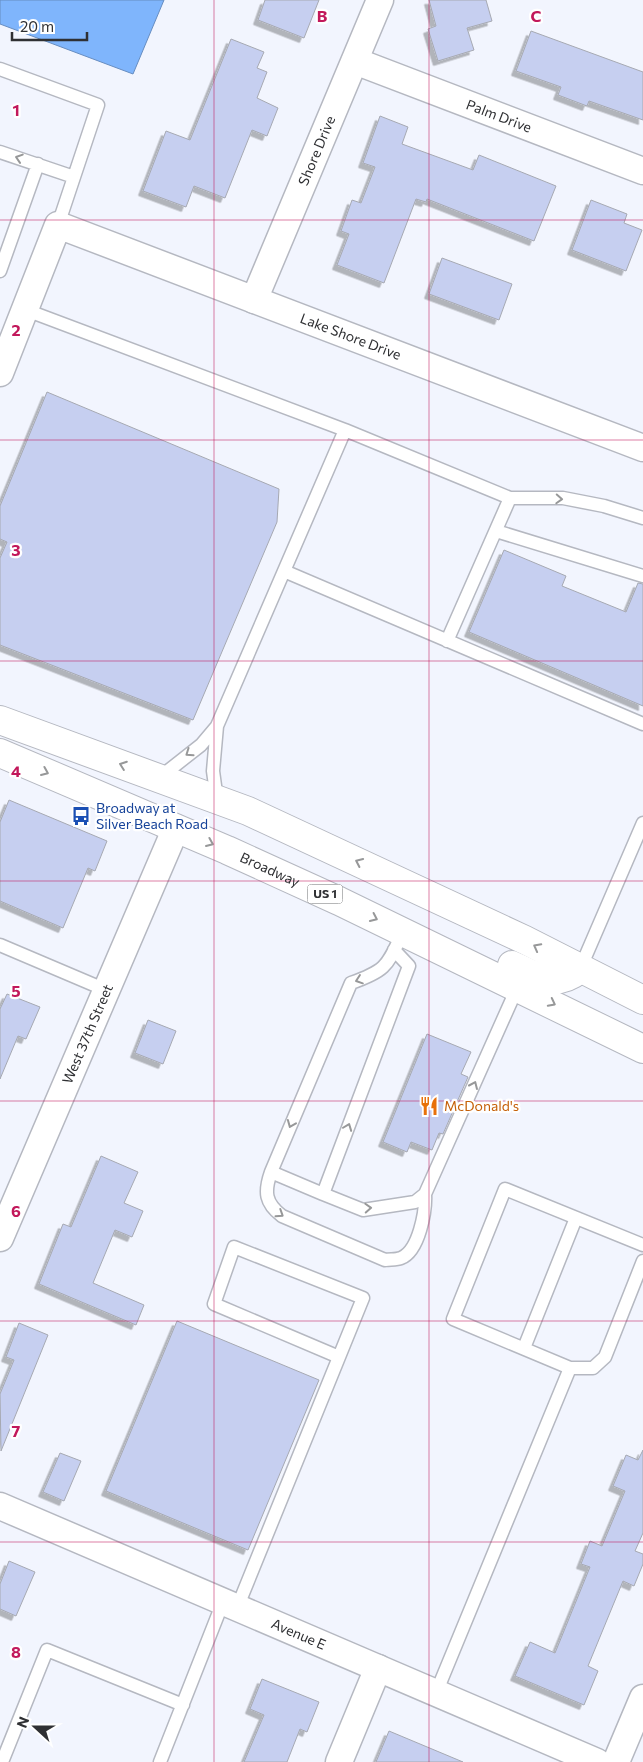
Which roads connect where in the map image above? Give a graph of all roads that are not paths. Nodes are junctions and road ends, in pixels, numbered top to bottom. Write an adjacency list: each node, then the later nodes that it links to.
1 (380, 0): 2 (street, Shore Drive)
2 (354, 61): 6 (street, Palm Drive); 10 (street, Shore Drive)
3 (0, 69): 7 (lane)
4 (0, 152): 5 (lane, one-way to 4)
5 (38, 164): 7 (lane); 9 (lane)
6 (643, 171)
7 (74, 177): 8 (lane)
8 (58, 225): 10 (street, Lake Shore Drive); 11 (street)
9 (0, 271)
10 (254, 300): 14 (street, Lake Shore Drive)
11 (26, 310): 12 (street); 13 (lane)
12 (3, 360)
13 (345, 430): 15 (lane); 18 (lane)
14 (643, 448)
15 (510, 498): 16 (lane, one-way to 16); 17 (lane)
16 (643, 518)
17 (496, 531): 19 (lane); 20 (lane)
18 (284, 571): 20 (lane); 23 (lane)
19 (643, 576)
20 (447, 641): 22 (lane)
21 (0, 720): 25 (main road, one-way to 21)
22 (643, 724)
23 (217, 726): 25 (lane, one-way to 25); 26 (lane)
24 (0, 753): 28 (main road, Broadway / US 1, one-way to 28)
25 (159, 778): 26 (main road)
26 (217, 800): 32 (main road, one-way to 26)
27 (643, 823): 32 (lane)
28 (176, 828): 29 (main road, Broadway / US 1, one-way to 29); 34 (street, West 37th Street)
29 (339, 901): 30 (main road, Broadway / US 1, one-way to 30); 32 (main road)
30 (399, 941): 33 (main road, Broadway / US 1); 37 (lane, one-way to 37); 38 (lane, one-way to 30)
31 (0, 945): 34 (lane)
32 (580, 969): 35 (main road)
33 (518, 986): 36 (main road, Broadway / US 1, one-way to 36); 39 (lane, one-way to 33)
34 (106, 990): 41 (street, West 37th Street)
35 (643, 1000)
36 (643, 1049)
37 (271, 1172): 38 (lane); 39 (lane, one-way to 39)
38 (323, 1194): 39 (lane, one-way to 39)
39 (425, 1194)
40 (576, 1218): 42 (lane); 44 (lane); 44 (lane)
41 (0, 1238)
42 (643, 1244)
43 (643, 1261): 46 (lane)
44 (524, 1348): 46 (lane)
45 (338, 1357): 45 (lane); 48 (lane)
46 (570, 1368): 50 (lane)
47 (0, 1506): 48 (street, Avenue E)
48 (230, 1605): 49 (street, Avenue E); 52 (lane)
49 (378, 1668): 50 (street, Avenue E); 55 (street)
50 (436, 1693): 56 (street, Avenue E)
51 (643, 1698): 57 (street)
52 (183, 1705): 53 (lane); 54 (lane)
53 (2, 1762)
54 (160, 1762)
55 (339, 1762)
56 (597, 1762)
57 (616, 1762)

